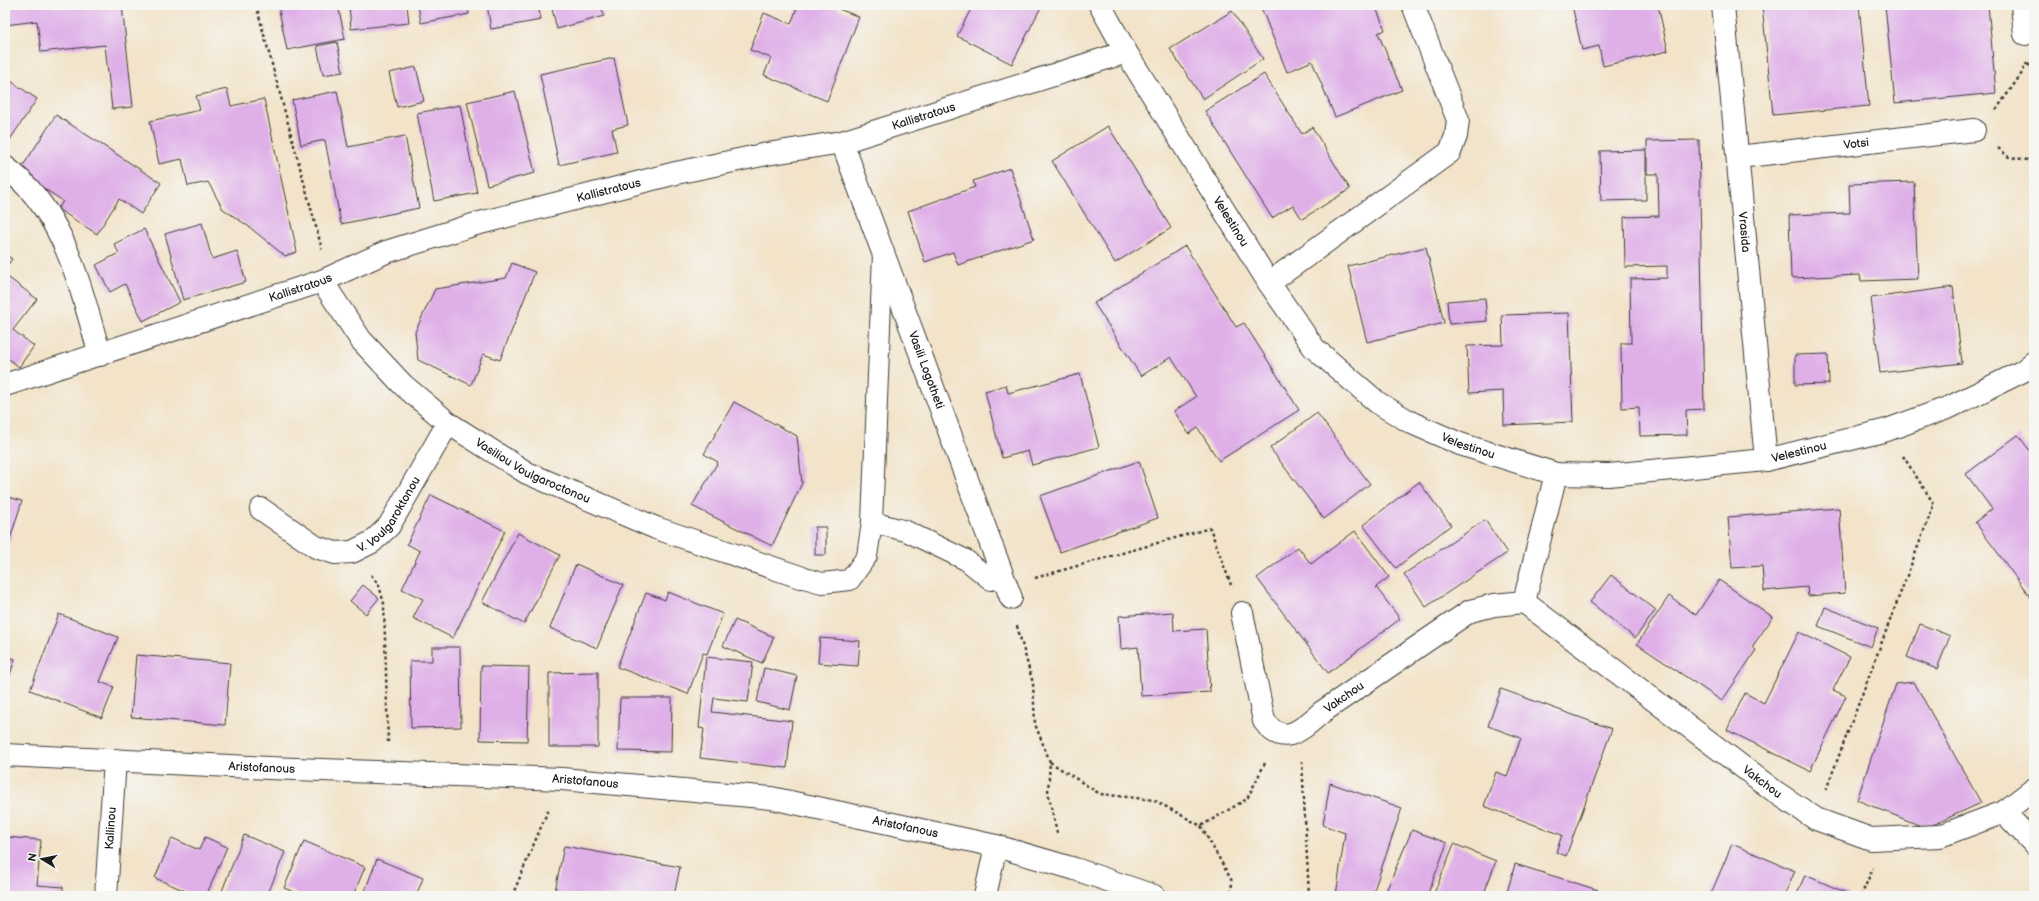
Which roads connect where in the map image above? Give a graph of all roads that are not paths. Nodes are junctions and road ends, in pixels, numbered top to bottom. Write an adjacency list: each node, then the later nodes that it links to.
1 (1100, 5): 6 (street, Velestinou)
2 (1413, 5): 13 (street)
3 (1723, 5): 9 (street, Vrasida)
4 (2022, 5): 5 (street)
5 (2025, 34)
6 (1126, 52): 8 (street, Kallistratous); 13 (street, Velestinou)
7 (1974, 130): 9 (street, Votsi)
8 (842, 142): 11 (street, Vasili Logotheti); 12 (street, Kallistratous)
9 (1738, 157): 18 (street, Vrasida)
10 (5, 167): 14 (street)
11 (883, 252): 21 (lane); 23 (street, Vasili Logotheti)
12 (326, 279): 14 (street, Kallistratous); 17 (street, Vasiliou Voulgaroctonou)
13 (1269, 283): 19 (street, Velestinou)
14 (100, 355): 16 (street, Kallistratous)
15 (2034, 362): 18 (street, Velestinou)
16 (5, 385)
17 (448, 423): 20 (street, V. Voulgaroktonou); 22 (street, Vasiliou Voulgaroctonou)
18 (1766, 460): 19 (street, Velestinou)
19 (1556, 474): 24 (street)
20 (261, 509)
21 (872, 522): 22 (lane); 23 (lane)
22 (800, 577)
23 (1006, 587)
24 (1524, 602): 25 (street, Vakchou); 29 (street, Vakchou)
25 (1242, 613)
26 (5, 755): 27 (street, Aristofanous)
27 (115, 760): 31 (street, Aristofanous); 32 (street, Kallinou)
28 (2034, 789): 29 (street, Vakchou)
29 (2004, 812): 30 (street)
30 (2034, 844)
31 (996, 846): 33 (street); 34 (street, Aristofanous)
32 (106, 896)
33 (986, 896)
34 (1154, 896)

